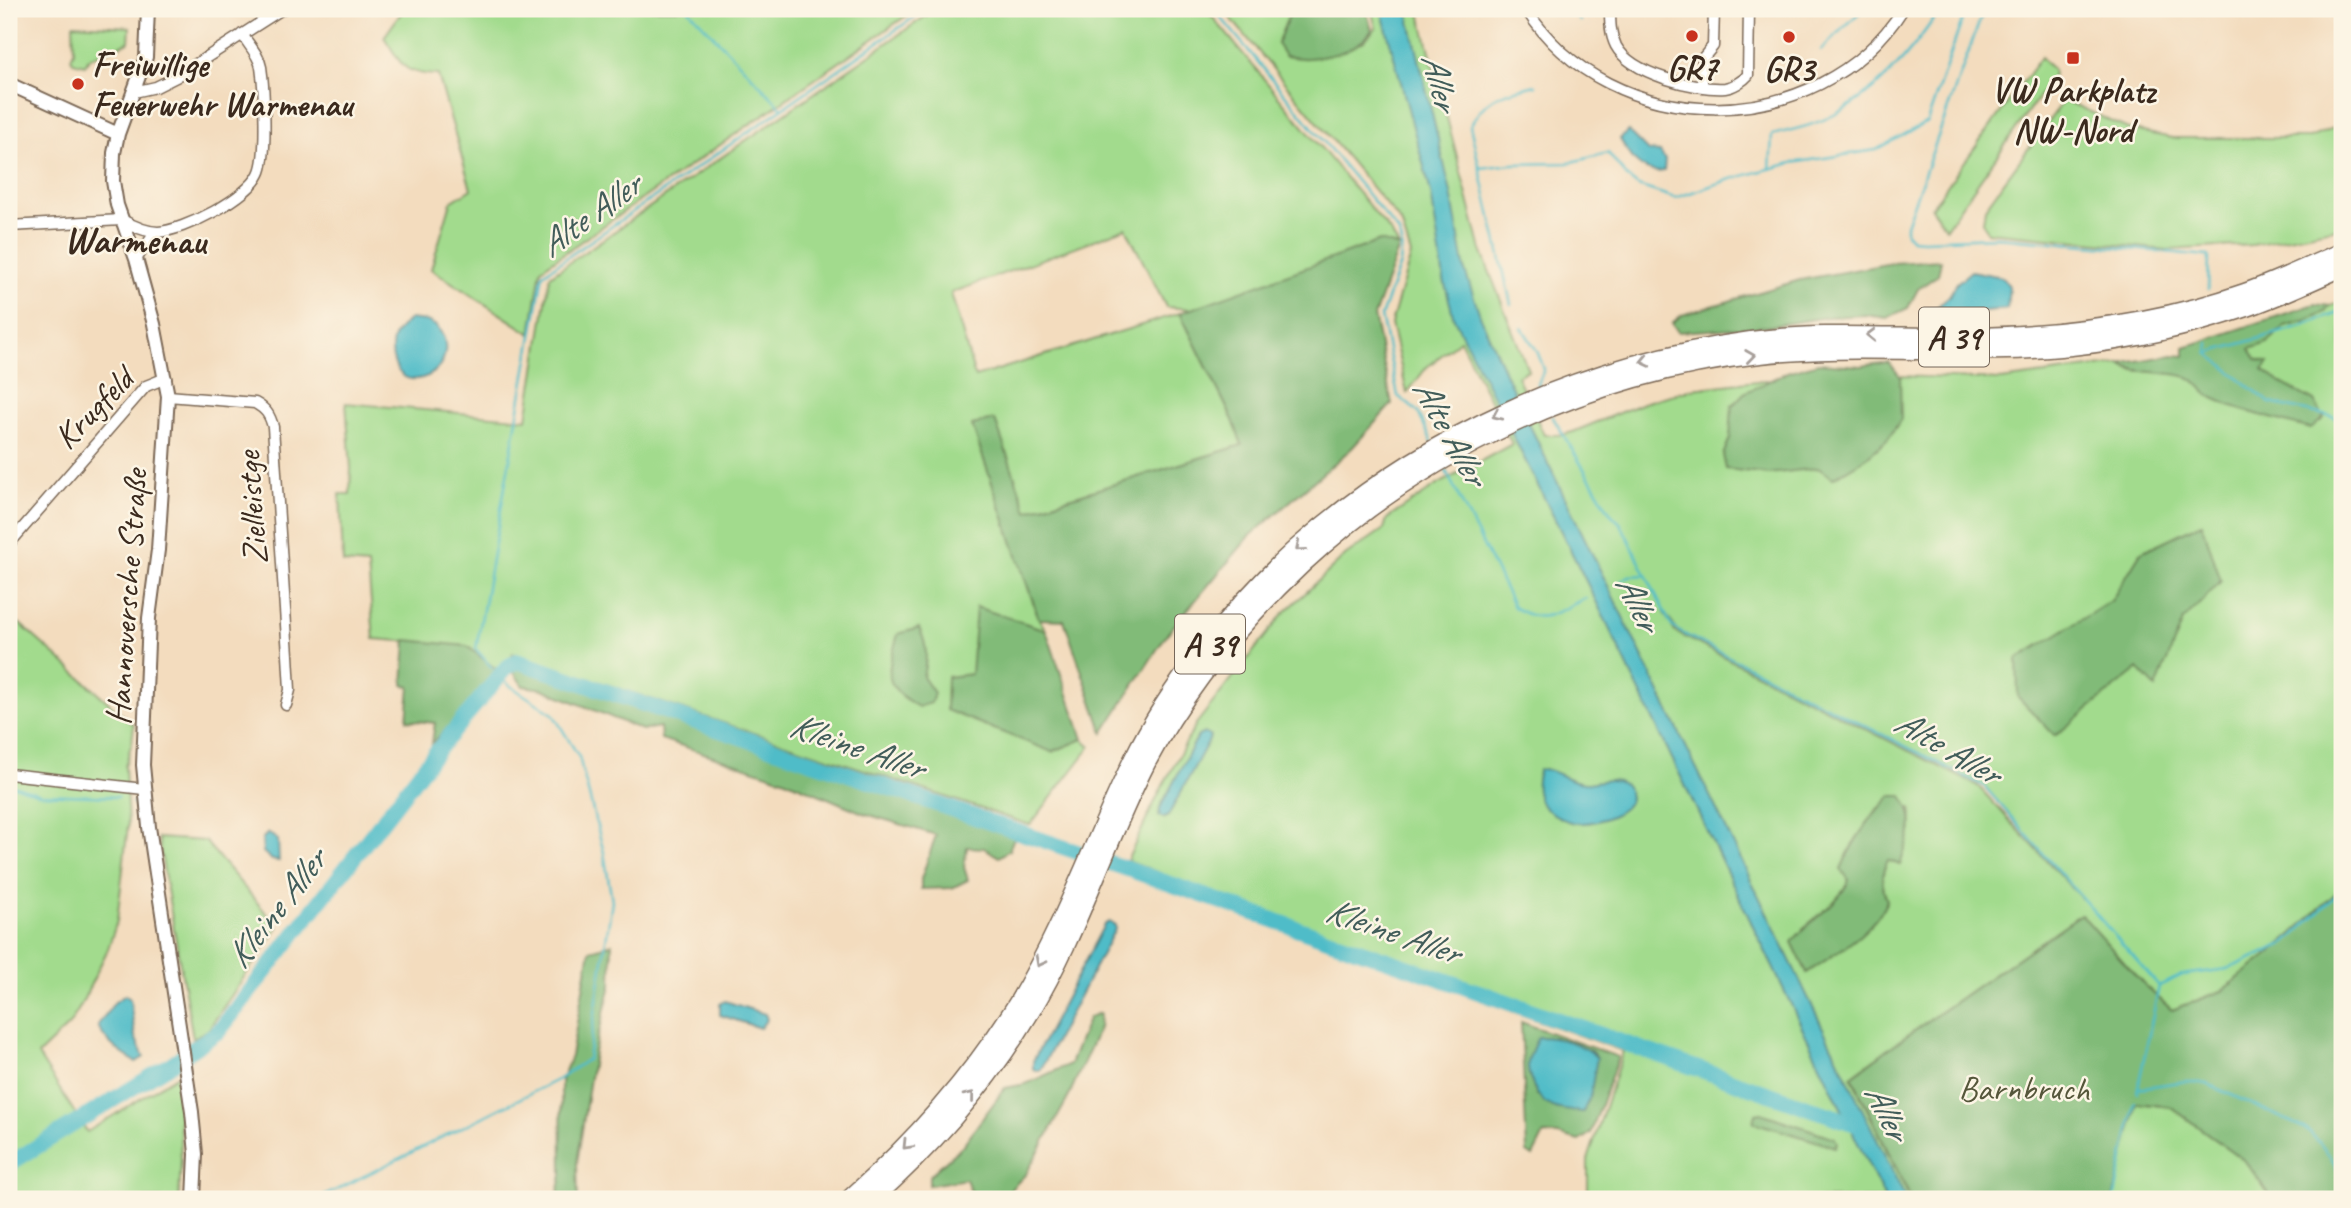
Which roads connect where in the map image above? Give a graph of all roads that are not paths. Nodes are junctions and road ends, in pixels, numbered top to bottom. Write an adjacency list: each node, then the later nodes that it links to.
1 (148, 9): 11 (street, Hannoversche Straße)
2 (282, 9): 8 (street)
3 (1526, 9): 7 (street)
4 (1610, 9): 10 (street)
5 (1714, 9): 10 (street)
6 (1749, 9): 10 (street)
7 (1903, 9)
8 (242, 34): 11 (street); 15 (street)
9 (9, 84): 12 (street)
10 (1702, 85)
11 (134, 92): 12 (street, Hannoversche Straße)
12 (118, 134): 13 (street, Hannoversche Straße)
13 (122, 220): 14 (street); 15 (street); 17 (street, Hannoversche Straße)
14 (9, 226)
15 (156, 232): 17 (street)
16 (2342, 252): 20 (highway, A 39, one-way to 20)
17 (136, 259): 19 (street, Hannoversche Straße)
18 (2342, 267): 20 (highway, A 39, one-way to 18)
19 (166, 378): 21 (street, Hannoversche Straße); 22 (street, Krugfeld)
20 (1562, 395): 26 (highway, A 39)
21 (168, 396): 23 (street, Zielleistge); 25 (street, Hannoversche Straße)
22 (9, 544)
23 (286, 705)
24 (9, 774): 25 (street)
25 (144, 789): 27 (street, Hannoversche Straße)
26 (1077, 904): 28 (highway, A 39, one-way to 28); 29 (highway, A 39, one-way to 26)
27 (194, 1199)
28 (850, 1199)
29 (873, 1199)

